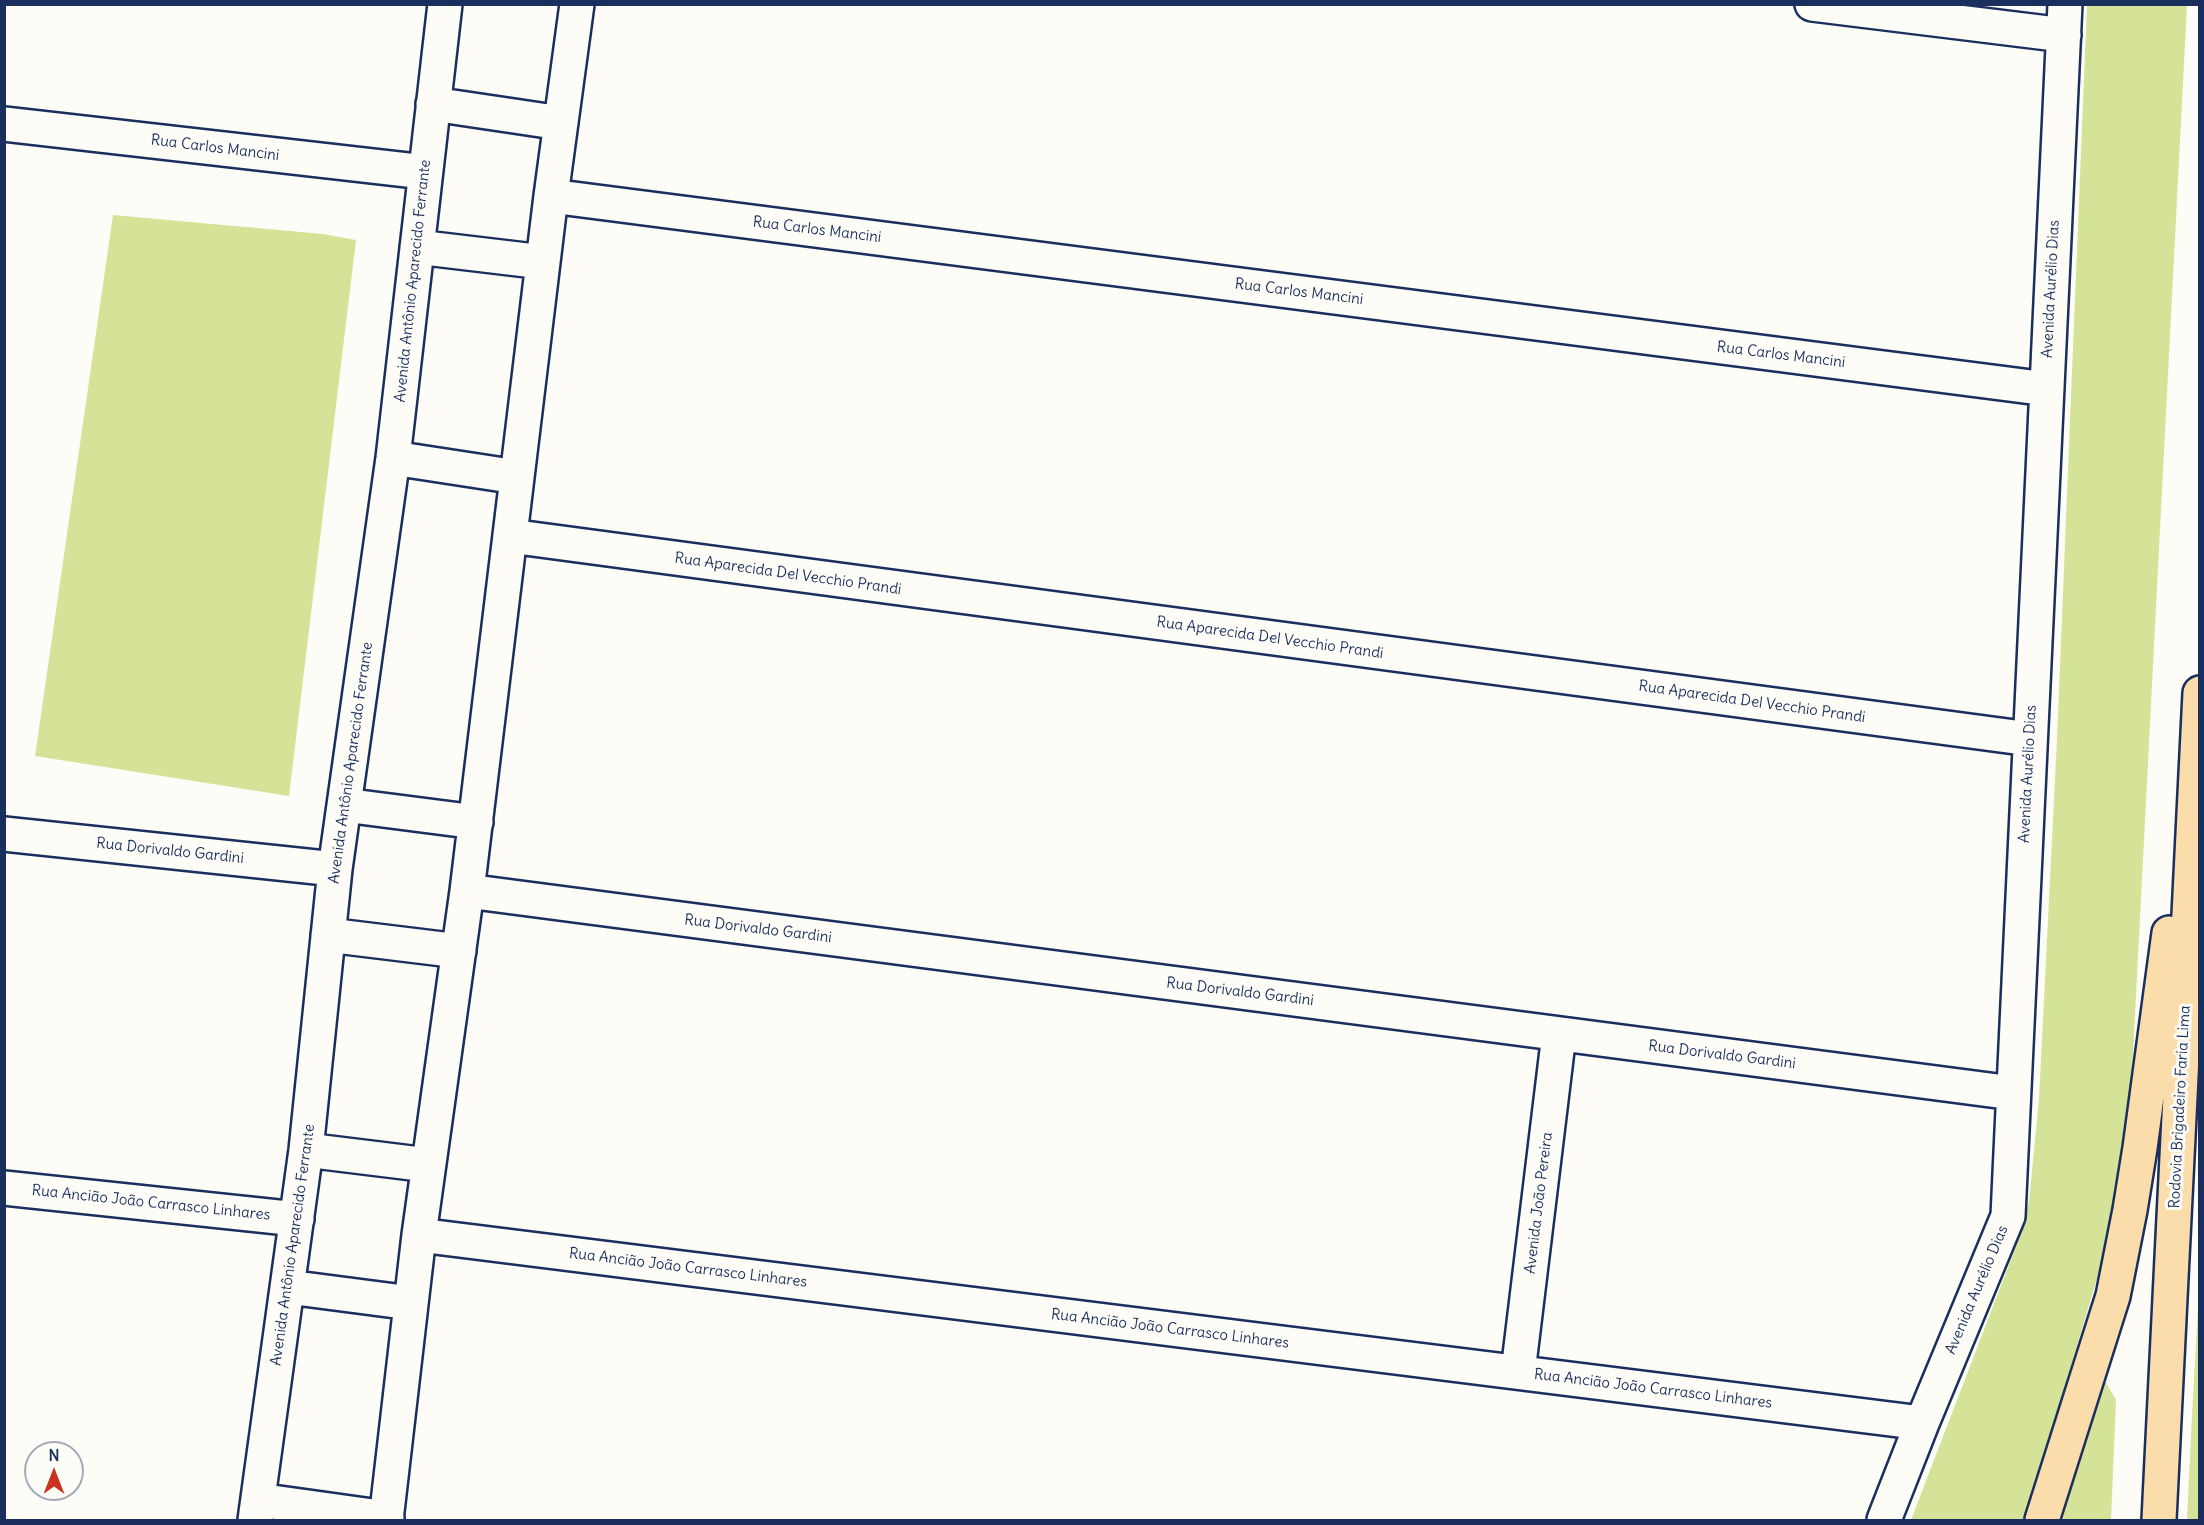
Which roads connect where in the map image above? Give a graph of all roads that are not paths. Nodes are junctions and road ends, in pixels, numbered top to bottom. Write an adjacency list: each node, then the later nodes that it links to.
1 (445, 4): 5 (street, Avenida Antônio Aparecido Ferrante)
2 (577, 4): 6 (street)
3 (1812, 4): 4 (street)
4 (2064, 20): 12 (street, Avenida Aurélio Dias)
5 (433, 104): 6 (street); 8 (street, Avenida Antônio Aparecido Ferrante)
6 (561, 123): 9 (street)
7 (4, 124): 8 (street, Rua Carlos Mancini)
8 (425, 172): 10 (street, Avenida Antônio Aparecido Ferrante)
9 (551, 195): 11 (street); 12 (street, Rua Carlos Mancini)
10 (417, 247): 11 (street); 13 (street, Avenida Antônio Aparecido Ferrante)
11 (543, 262): 14 (street)
12 (2047, 389): 17 (street, Avenida Aurélio Dias)
13 (393, 458): 14 (street); 19 (street, Avenida Antônio Aparecido Ferrante)
14 (517, 477): 15 (street)
15 (510, 536): 17 (street, Rua Aparecida Del Vecchio Prandi); 20 (street)
16 (2199, 693): 18 (highway, Rodovia Brigadeiro Faria Lima)
17 (2030, 739): 27 (street, Avenida Aurélio Dias)
18 (2197, 753): 40 (highway); 41 (highway, Rodovia Brigadeiro Faria Lima)
19 (344, 805): 20 (street); 22 (street, Avenida Antônio Aparecido Ferrante)
20 (476, 822): 23 (street)
21 (4, 834): 22 (street, Rua Dorivaldo Gardini)
22 (335, 869): 24 (street, Avenida Antônio Aparecido Ferrante)
23 (467, 891): 25 (street); 26 (street, Rua Dorivaldo Gardini)
24 (328, 935): 25 (street); 28 (street, Avenida Antônio Aparecido Ferrante)
25 (459, 951): 29 (street)
26 (1559, 1034): 27 (street, Rua Dorivaldo Gardini); 35 (street, Avenida João Pereira)
27 (2013, 1093): 36 (street, Avenida Aurélio Dias)
28 (306, 1150): 29 (street); 31 (street, Avenida Antônio Aparecido Ferrante)
29 (428, 1164): 32 (street)
30 (4, 1188): 31 (street, Rua Ancião João Carrasco Linhares)
31 (297, 1219): 33 (street, Avenida Antônio Aparecido Ferrante)
32 (419, 1235): 34 (street); 35 (street, Rua Ancião João Carrasco Linhares)
33 (288, 1287): 34 (street); 37 (street, Avenida Antônio Aparecido Ferrante)
34 (411, 1303): 38 (street)
35 (1518, 1372): 36 (street, Rua Ancião João Carrasco Linhares)
36 (1922, 1422): 39 (street, Avenida Aurélio Dias)
37 (256, 1510): 38 (street)
38 (387, 1519)
39 (1884, 1521)
40 (2042, 1521)
41 (2159, 1521)

